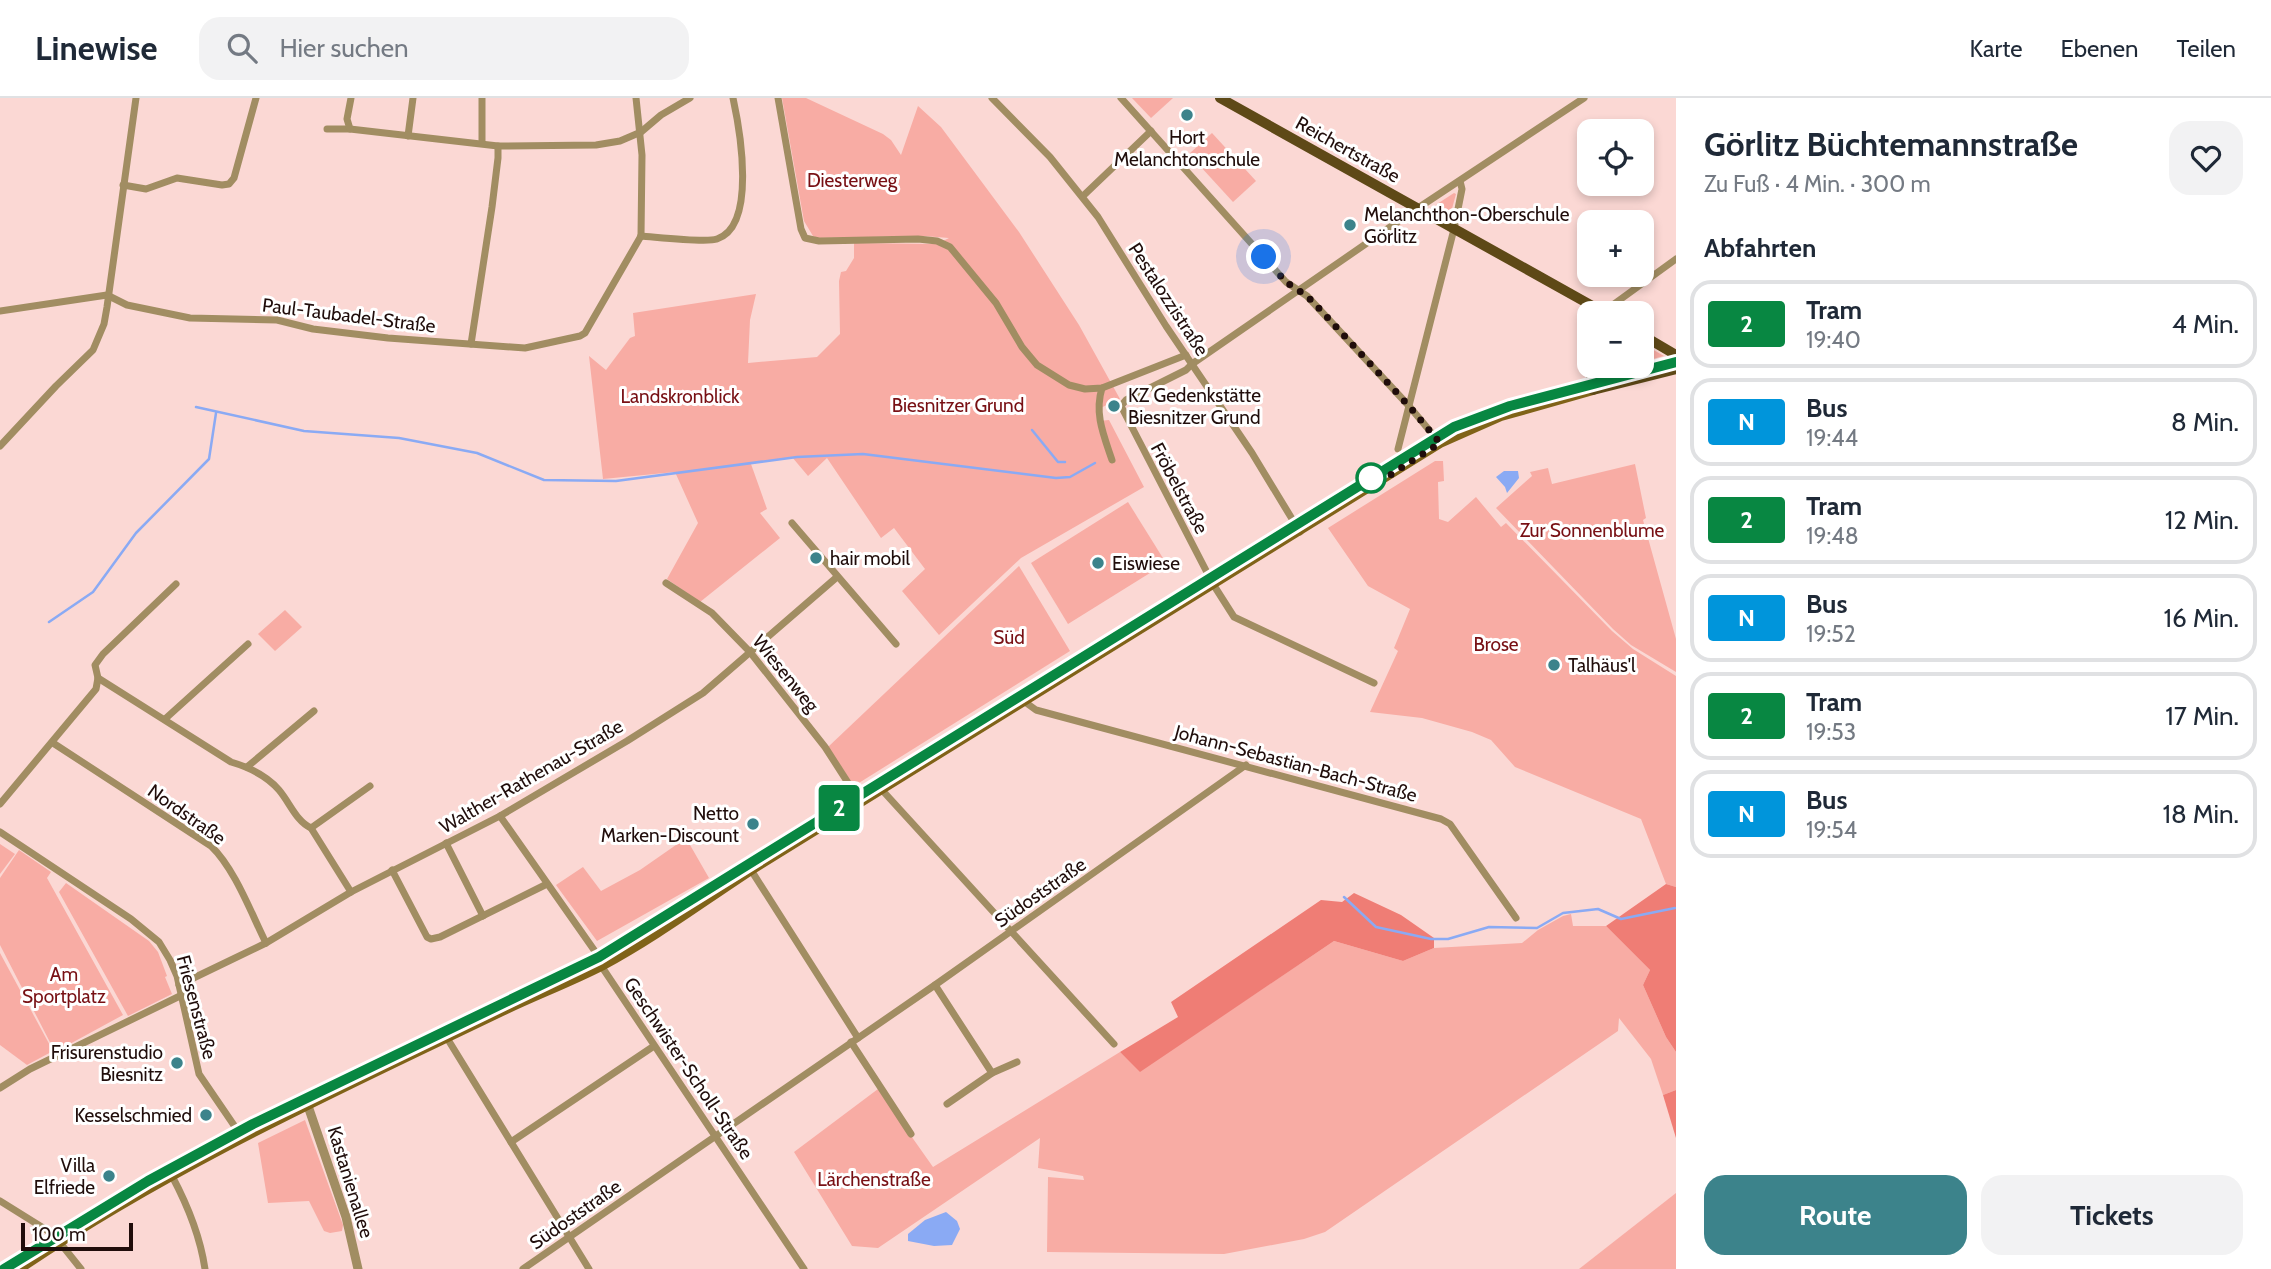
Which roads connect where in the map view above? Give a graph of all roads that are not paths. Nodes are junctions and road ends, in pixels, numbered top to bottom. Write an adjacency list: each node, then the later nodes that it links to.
1 (136, 98): 22 (street)
2 (256, 98): 22 (street)
3 (351, 98): 15 (street)
4 (413, 98): 18 (street)
5 (482, 98): 19 (street)
6 (636, 98): 17 (street)
7 (690, 98): 17 (street)
8 (733, 98): 26 (street)
9 (778, 98): 40 (street)
10 (992, 98): 23 (street, Pestalozzistraße)
11 (1121, 98): 16 (street)
12 (1220, 98): 24 (main road, Reichertstraße)
13 (1584, 98): 21 (street)
14 (327, 129): 15 (street)
15 (350, 129): 18 (street)
16 (1151, 131): 23 (street); 28 (street)
17 (641, 132): 20 (street); 26 (street)
18 (408, 136): 19 (street)
19 (482, 143): 20 (street)
20 (498, 146): 34 (street)
21 (1460, 181): 24 (street); 25 (street)
22 (123, 185): 29 (street)
23 (1083, 196): 35 (street, Pestalozzistraße)
24 (1418, 208): 25 (main road, Reichertstraße); 28 (street)
25 (1454, 229): 30 (main road, Reichertstraße); 42 (street)
26 (641, 236): 34 (street, Paul-Taubadel-Straße)
27 (1676, 259): 31 (street)
28 (1297, 291): 37 (street); 42 (street)
29 (107, 295): 32 (street, Paul-Taubadel-Straße); 34 (street, Paul-Taubadel-Straße); 44 (street)
30 (1582, 301)
31 (1619, 301)
32 (0, 310)
33 (1654, 342): 36 (main road)
34 (471, 344)
35 (1186, 355): 37 (street, Pestalozzistraße); 40 (street)
36 (1676, 355)
37 (1192, 364): 48 (street, Pestalozzistraße); 52 (street, Fröbelstraße)
38 (1676, 369): 41 (main road)
39 (1591, 378): 41 (main road)
40 (1102, 388): 46 (street)
41 (1593, 390): 43 (main road)
42 (1409, 406): 43 (street); 45 (street)
43 (1440, 443): 48 (main road)
44 (0, 446)
45 (1398, 449)
46 (1112, 460)
47 (792, 523): 49 (street)
48 (1300, 531): 52 (main road)
49 (837, 578): 54 (street); 55 (street, Walther-Rathenau-Straße)
50 (666, 583): 55 (street, Wiesenweg)
51 (176, 584): 56 (street)
52 (1213, 584): 57 (street); 58 (main road)
53 (248, 644): 60 (street)
54 (896, 645)
55 (750, 652): 66 (street, Wiesenweg); 68 (street, Walther-Rathenau-Straße)
56 (98, 678): 60 (street); 61 (street)
57 (1374, 683)
58 (1025, 702): 62 (street, Johann-Sebastian-Bach-Straße); 65 (main road)
59 (314, 711): 63 (street)
60 (165, 719): 63 (street)
61 (53, 743): 67 (street); 79 (street, Nordstraße)
62 (1246, 765): 77 (street, Johann-Sebastian-Bach-Straße); 78 (street, Südoststraße)
63 (247, 767): 69 (street)
64 (370, 786): 69 (street)
65 (882, 790): 66 (main road); 78 (street)
66 (861, 803): 73 (main road)
67 (0, 804)
68 (500, 816): 71 (street, Walther-Rathenau-Straße); 74 (street, Geschwister-Scholl-Straße)
69 (311, 828): 75 (street)
70 (0, 832): 81 (street, Friesenstraße)
71 (446, 843): 72 (street, Walther-Rathenau-Straße); 76 (street)
72 (392, 870): 75 (street, Walther-Rathenau-Straße); 76 (street)
73 (751, 870): 80 (main road); 85 (street)
74 (547, 884): 76 (street); 80 (street, Geschwister-Scholl-Straße)
75 (351, 892): 79 (street, Walther-Rathenau-Straße)
76 (484, 915)
77 (1516, 918)
78 (1012, 930): 82 (street, Südoststraße); 86 (street)
79 (266, 943): 81 (street, Walther-Rathenau-Straße)
80 (602, 965): 84 (main road); 87 (street, Geschwister-Scholl-Straße)
81 (179, 985): 83 (street, Friesenstraße)
82 (935, 985): 85 (street, Südoststraße); 89 (street)
83 (182, 995): 90 (street); 95 (street, Friesenstraße)
84 (447, 1038): 92 (main road); 96 (street)
85 (855, 1040): 93 (street); 94 (street, Südoststraße)
86 (1114, 1044)
87 (654, 1046): 94 (street, Geschwister-Scholl-Straße); 96 (street)
88 (1017, 1062): 89 (street)
89 (992, 1073): 91 (street)
90 (0, 1088)
91 (947, 1104)
92 (307, 1106): 95 (main road); 104 (street, Kastanienallee)
93 (911, 1134)
94 (716, 1136): 99 (street, Südoststraße); 107 (street, Geschwister-Scholl-Straße)
95 (242, 1137): 97 (main road)
96 (511, 1142): 99 (street)
97 (172, 1176): 100 (main road); 103 (street)
98 (0, 1201): 100 (street)
99 (570, 1237): 105 (street, Südoststraße); 106 (street)
100 (60, 1242): 101 (main road); 102 (street)
101 (19, 1269)
102 (81, 1269)
103 (205, 1269)
104 (358, 1269)
105 (523, 1269)
106 (589, 1269)
107 (804, 1269)

